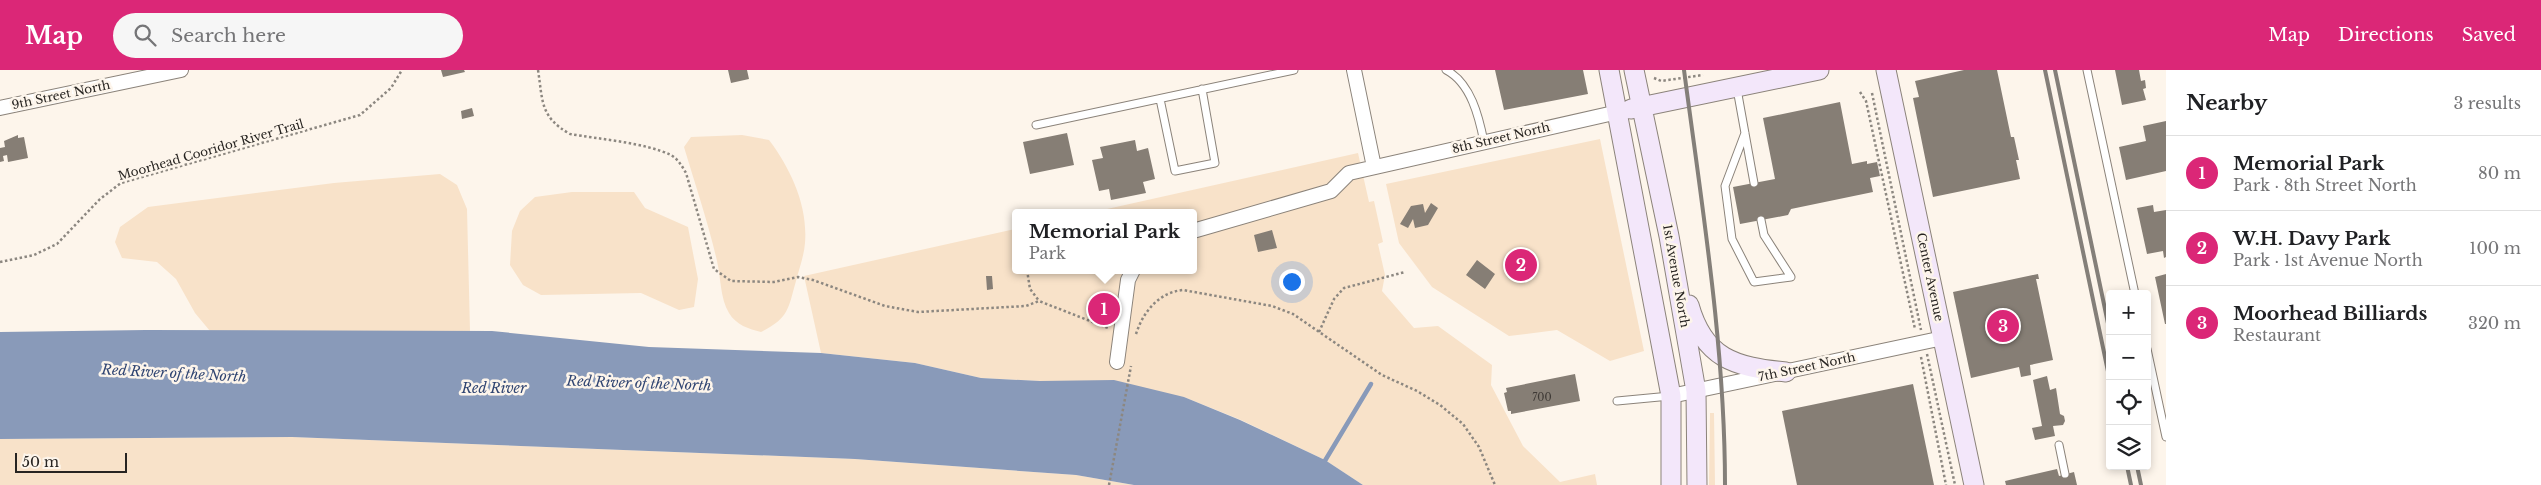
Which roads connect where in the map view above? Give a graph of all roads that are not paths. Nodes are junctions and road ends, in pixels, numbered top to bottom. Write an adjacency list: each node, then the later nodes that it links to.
1 (181, 70): 14 (street, 9th Street North)
2 (1294, 70): 11 (lane)
3 (1354, 70): 19 (street)
4 (1446, 70): 18 (lane)
5 (1609, 70): 15 (main road)
6 (1634, 70): 13 (main road, 1st Avenue North)
7 (1819, 70): 10 (main road, 8th Street North)
8 (1886, 70): 26 (main road, Center Avenue)
9 (2087, 70): 25 (lane)
10 (1737, 86): 13 (main road, 8th Street North); 17 (lane)
11 (1202, 90): 12 (lane); 12 (lane)
12 (1160, 98): 16 (lane)
13 (1642, 106): 15 (main road, 8th Street North); 23 (main road, 1st Avenue North)
14 (0, 108)
15 (1618, 112): 18 (street, 8th Street North); 31 (main road)
16 (1036, 124)
17 (1745, 133): 20 (lane); 21 (lane)
18 (1484, 142): 19 (street, 8th Street North)
19 (1374, 167): 22 (street, 8th Street North)
20 (1754, 183)
21 (1761, 220)
22 (1197, 230)
23 (1669, 236): 29 (main road); 30 (main road, 1st Avenue North)
24 (1131, 274): 27 (street)
25 (2134, 290)
26 (1943, 338): 29 (street, 7th Street North); 38 (main road, Center Avenue)
27 (1117, 362)
28 (2151, 368): 33 (lane)
29 (1786, 372): 30 (street, 7th Street North)
30 (1696, 391): 31 (street, 7th Street North); 37 (main road, 1st Avenue North)
31 (1670, 396): 32 (lane); 36 (main road)
32 (1617, 401)
33 (2166, 437)
34 (2059, 446): 35 (lane)
35 (2065, 474)
36 (1670, 485)
37 (1697, 485)
38 (1974, 485)

